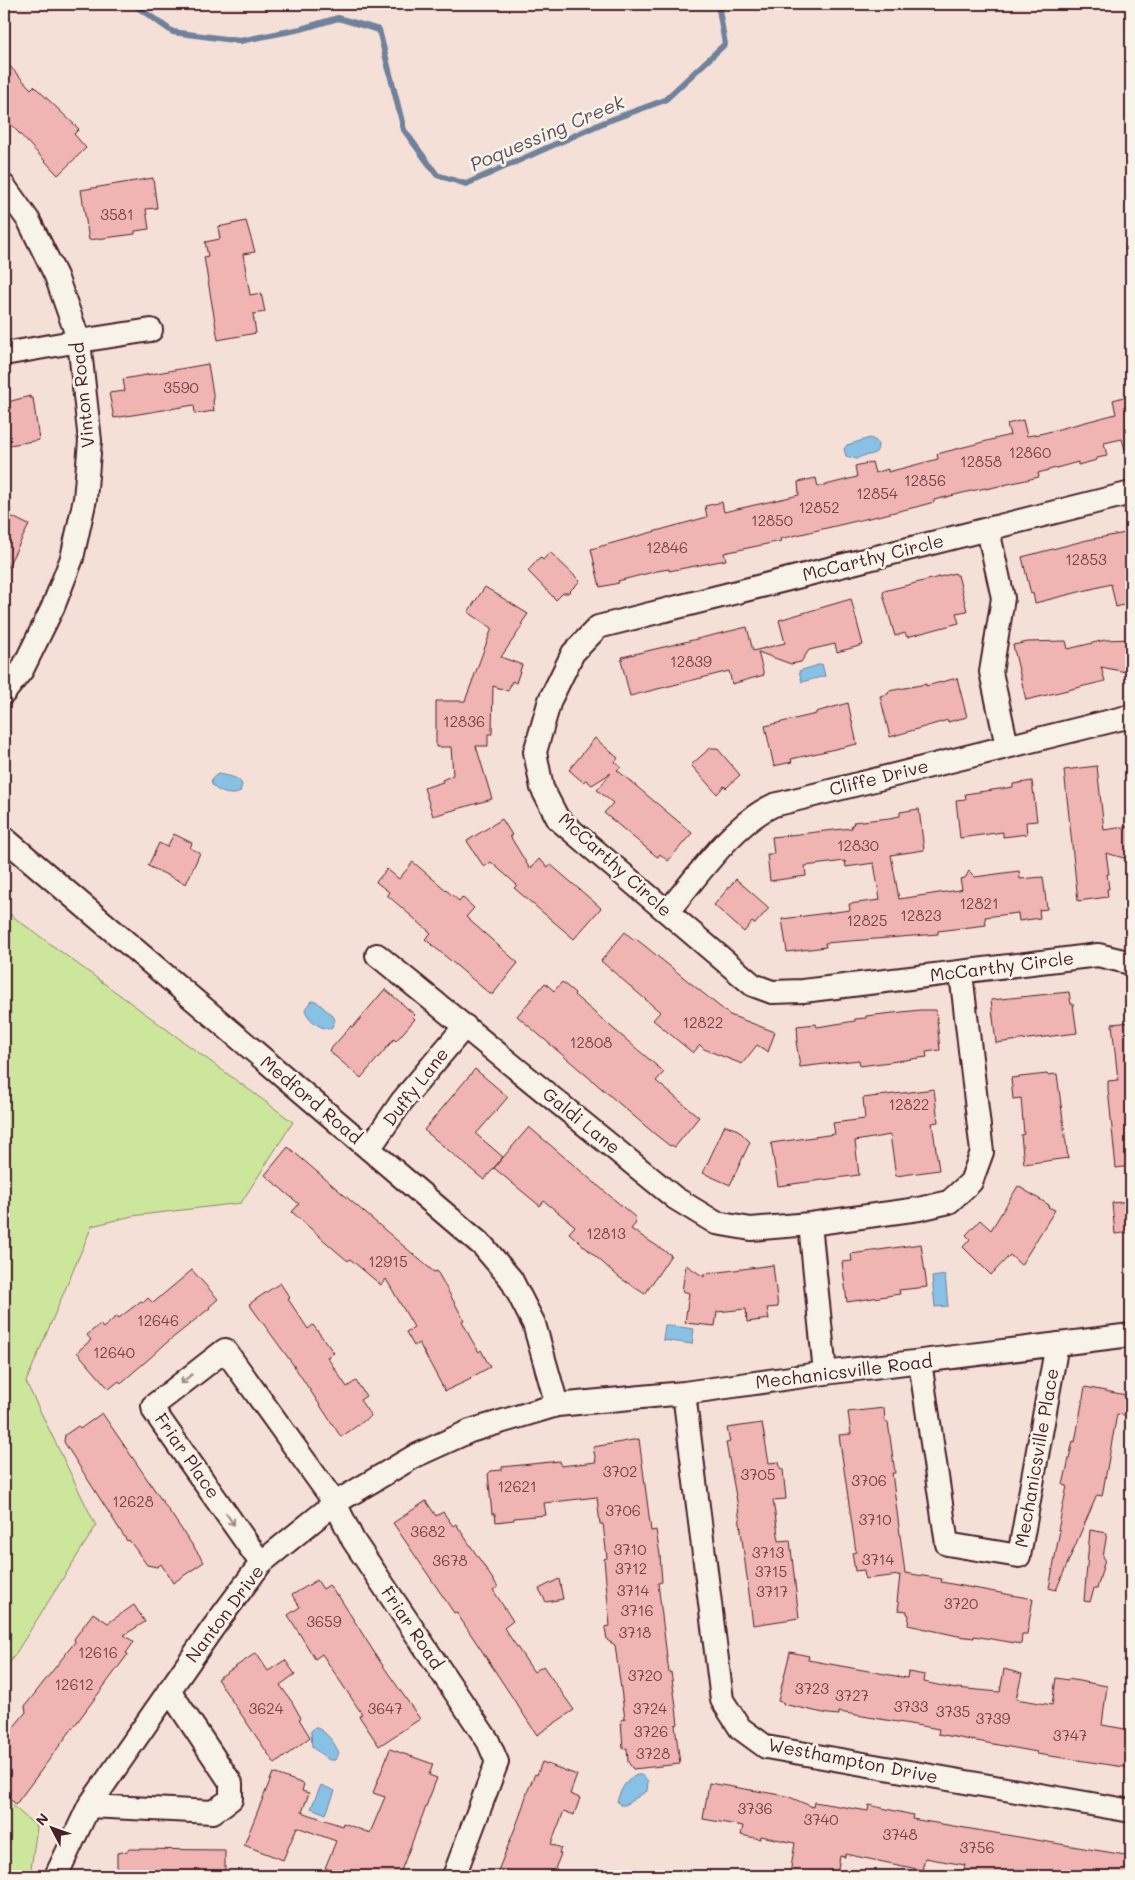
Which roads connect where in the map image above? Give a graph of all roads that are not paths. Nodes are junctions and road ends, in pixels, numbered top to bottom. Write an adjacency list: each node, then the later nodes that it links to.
1 (4, 186): 3 (street, Vinton Road)
2 (151, 330): 3 (street)
3 (79, 340): 4 (street); 7 (street, Vinton Road)
4 (4, 354)
5 (1131, 493): 6 (street, McCarthy Circle)
6 (988, 530): 9 (street); 11 (street, McCarthy Circle)
7 (4, 694)
8 (1131, 716): 9 (street, Cliffe Drive)
9 (1007, 746): 11 (street, Cliffe Drive)
10 (4, 838): 16 (street, Medford Road)
11 (668, 911): 14 (street, McCarthy Circle)
12 (377, 955): 15 (street, Galdi Lane)
13 (1131, 963): 14 (street, McCarthy Circle)
14 (961, 973): 17 (street, Galdi Lane)
15 (465, 1026): 16 (street, Duffy Lane); 17 (street, Galdi Lane)
16 (369, 1149): 23 (street, Medford Road)
17 (810, 1224): 21 (street)
18 (1131, 1335): 19 (street, Mechanicsville Road)
19 (1058, 1344): 20 (street, Mechanicsville Road); 20 (street, Mechanicsville Place)
20 (920, 1362): 21 (street, Mechanicsville Road)
21 (825, 1373): 22 (street, Mechanicsville Road)
22 (684, 1393): 23 (street, Mechanicsville Road); 28 (street, Westhampton Drive)
23 (557, 1405): 24 (street, Nanton Drive)
24 (335, 1503): 25 (street, Nanton Drive); 25 (street, Friar Place, one-way to 25); 30 (street, Friar Road)
25 (261, 1564): 26 (street, Nanton Drive)
26 (169, 1690): 27 (street, Nanton Drive); 27 (street)
27 (89, 1806): 29 (street, Nanton Drive)
28 (1131, 1811)
29 (56, 1876)
30 (454, 1876)

